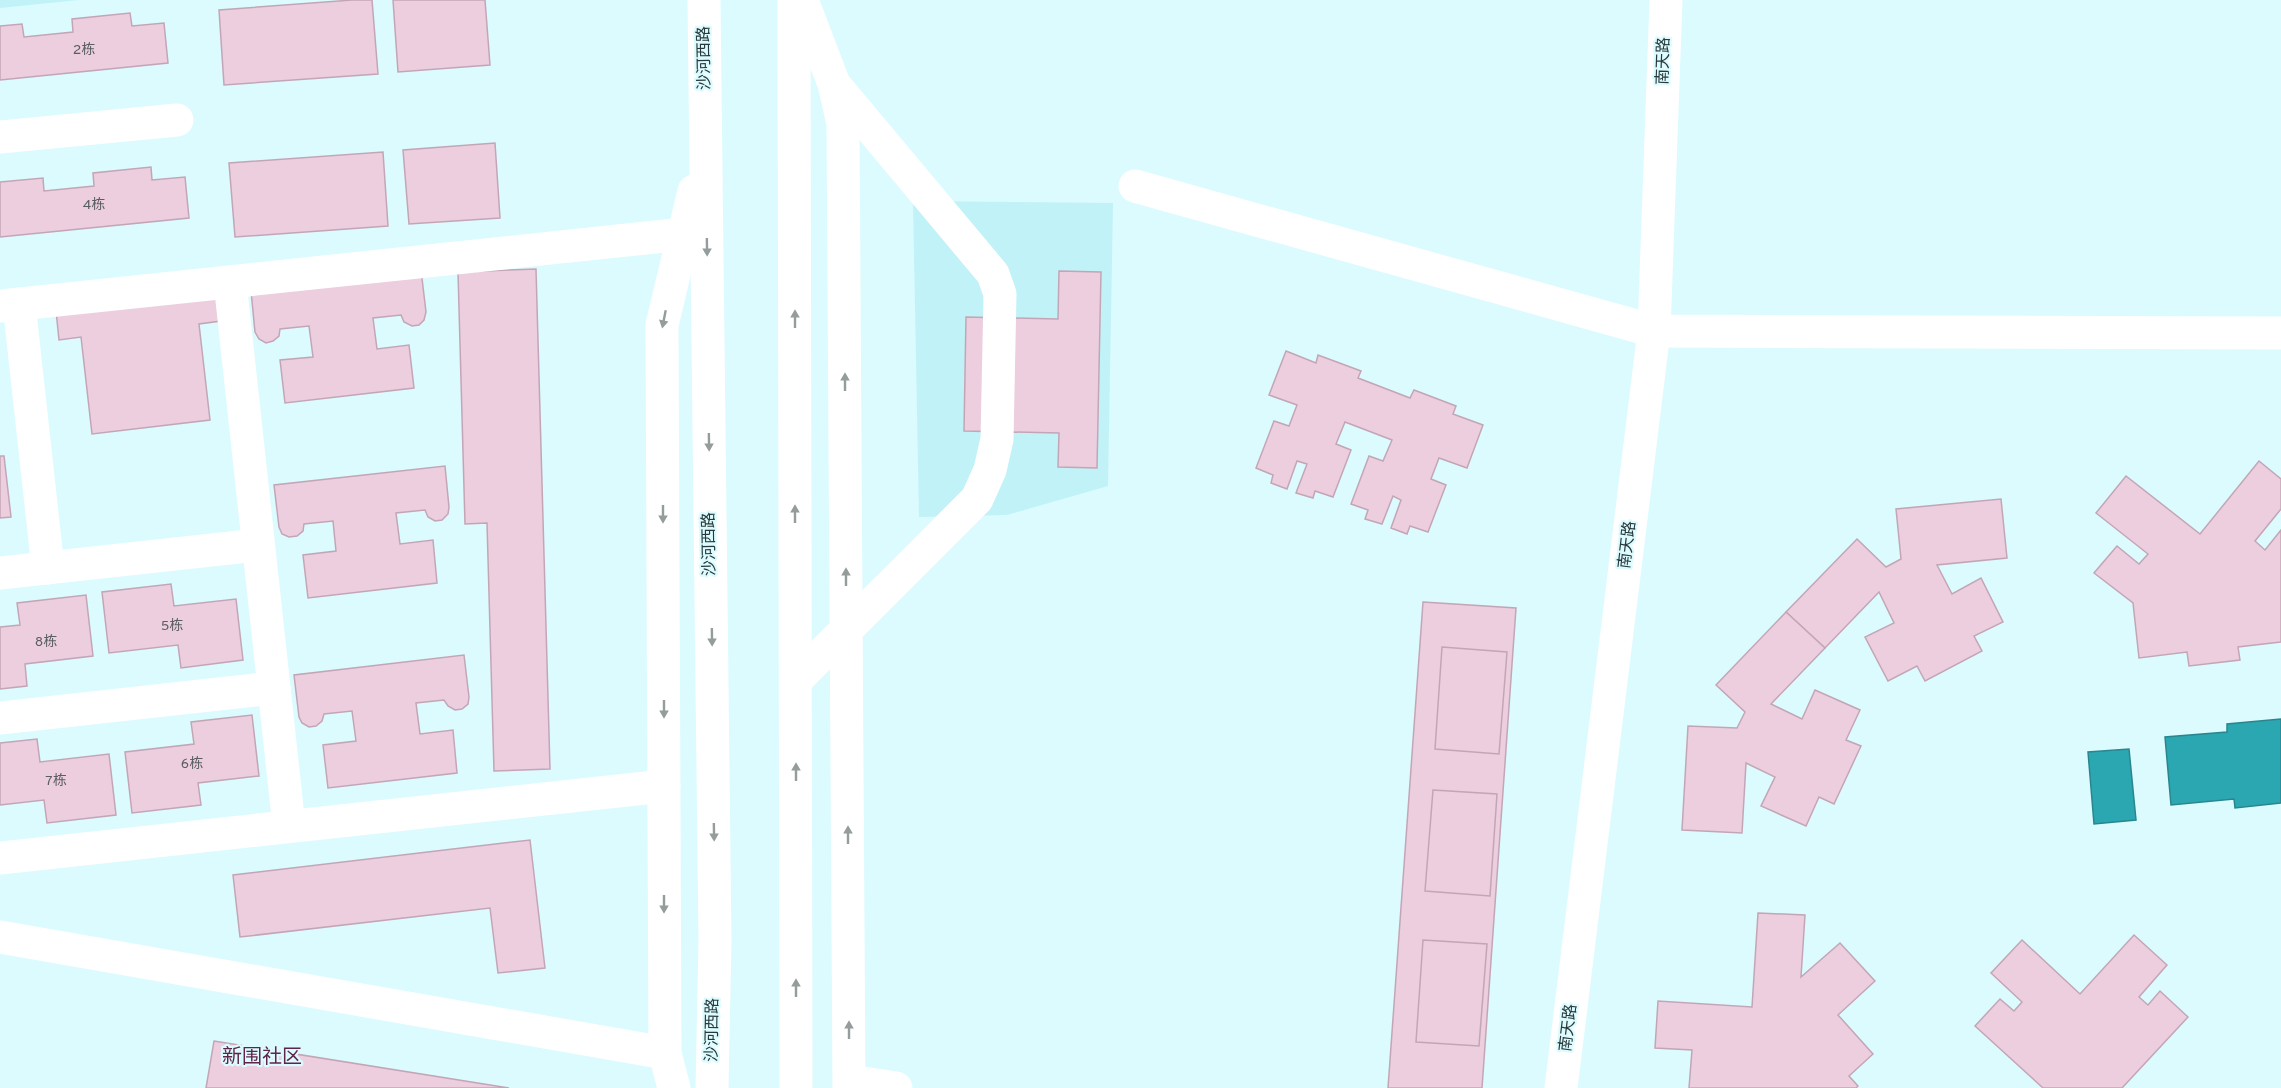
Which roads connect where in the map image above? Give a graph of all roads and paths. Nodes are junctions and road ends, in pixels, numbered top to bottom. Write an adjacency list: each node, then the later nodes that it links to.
1 (704, 0): 8 (main road, 沙河西路)
2 (794, 0): 19 (main road, one-way to 2)
3 (802, 0): 5 (main road)
4 (1666, 0): 13 (main road, 南天路)
5 (834, 84): 18 (main road, one-way to 5); 18 (main road)
6 (177, 120): 7 (main road)
7 (0, 137)
8 (706, 139): 10 (main road); 29 (main road, 沙河西路, one-way to 29)
9 (1135, 186): 13 (main road)
10 (684, 234): 11 (main road); 22 (main road, one-way to 22)
11 (230, 282): 12 (main road); 15 (main road)
12 (10, 305): 16 (main road)
13 (1654, 331): 14 (main road); 32 (main road, 南天路)
14 (2281, 333)
15 (258, 545): 16 (main road); 20 (main road)
16 (48, 568): 17 (main road)
17 (0, 573)
18 (847, 629): 19 (main road); 27 (main road, one-way to 18)
19 (796, 680): 30 (main road, one-way to 19)
20 (274, 688): 21 (main road); 23 (main road)
21 (0, 718)
22 (664, 786): 23 (main road); 26 (main road, one-way to 26)
23 (289, 826): 24 (main road)
24 (0, 858)
25 (0, 938): 26 (main road)
26 (665, 1053): 28 (main road)
27 (849, 1085): 31 (main road)
28 (674, 1088)
29 (712, 1088)
30 (796, 1088)
31 (896, 1088)
32 (1562, 1088)

